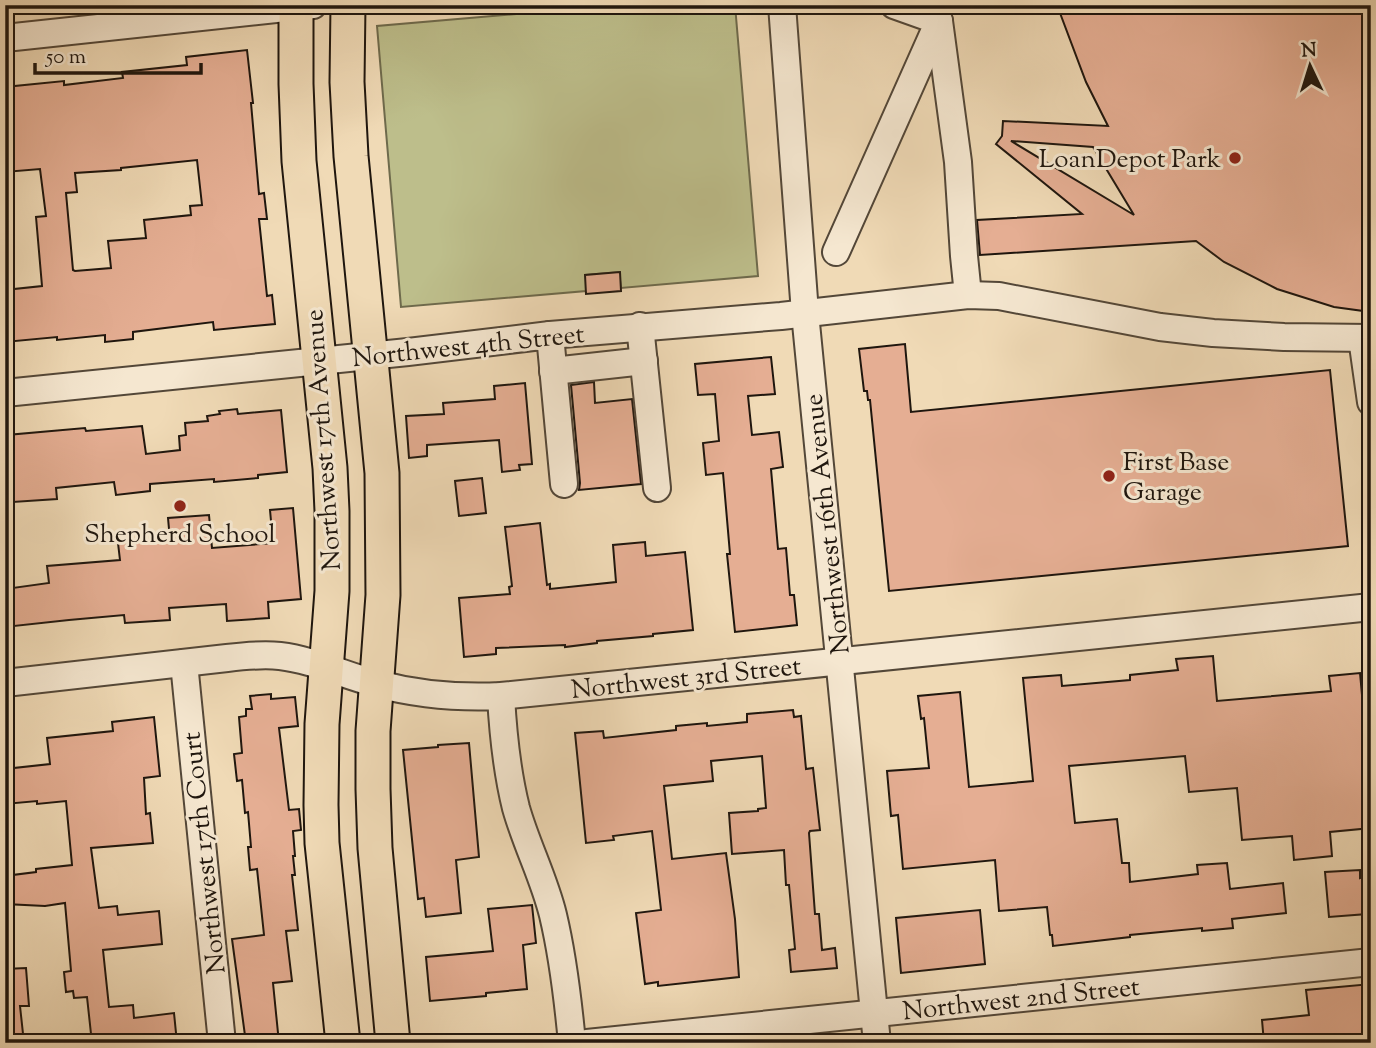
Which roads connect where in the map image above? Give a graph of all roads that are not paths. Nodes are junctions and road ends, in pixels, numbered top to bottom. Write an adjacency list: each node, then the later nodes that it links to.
1 (348, 5): 13 (main road, Northwest 17th Avenue)
2 (782, 5): 9 (street, Northwest 16th Avenue)
3 (894, 5): 5 (street)
4 (302, 6): 6 (street); 14 (main road, Northwest 17th Avenue)
5 (941, 10): 7 (street); 8 (street)
6 (5, 38)
7 (836, 253)
8 (968, 295): 9 (street, Northwest 4th Street); 12 (street, Northwest 4th Street)
9 (805, 313): 10 (street, Northwest 4th Street); 22 (street, Northwest 16th Avenue)
10 (640, 326): 11 (street, Northwest 4th Street); 15 (street)
11 (550, 335): 13 (street, Northwest 4th Street); 16 (street)
12 (1366, 338): 18 (street)
13 (371, 356): 14 (street, Northwest 4th Street); 26 (main road, Northwest 17th Avenue)
14 (320, 361): 17 (street, Northwest 4th Street); 24 (main road, Northwest 17th Avenue)
15 (644, 361): 16 (street); 20 (street)
16 (553, 371): 19 (street)
17 (5, 393)
18 (1371, 402)
19 (565, 484)
20 (657, 488)
21 (1371, 607): 22 (street, Northwest 3rd Street)
22 (840, 661): 27 (street, Northwest 3rd Street); 29 (street, Northwest 16th Avenue)
23 (184, 663): 24 (street, Northwest 3rd Street); 25 (street, Northwest 3rd Street); 30 (street, Northwest 17th Court)
24 (326, 667): 26 (street, Northwest 3rd Street); 31 (main road, Northwest 17th Avenue)
25 (5, 683)
26 (376, 684): 27 (street, Northwest 3rd Street); 32 (main road, Northwest 17th Avenue)
27 (501, 696): 33 (street)
28 (1371, 962): 29 (street, Northwest 2nd Street)
29 (874, 1013): 34 (street, Northwest 2nd Street); 35 (street, Northwest 16th Avenue)
30 (222, 1043)
31 (344, 1043)
32 (393, 1043)
33 (572, 1043)
34 (587, 1043)
35 (877, 1043)

